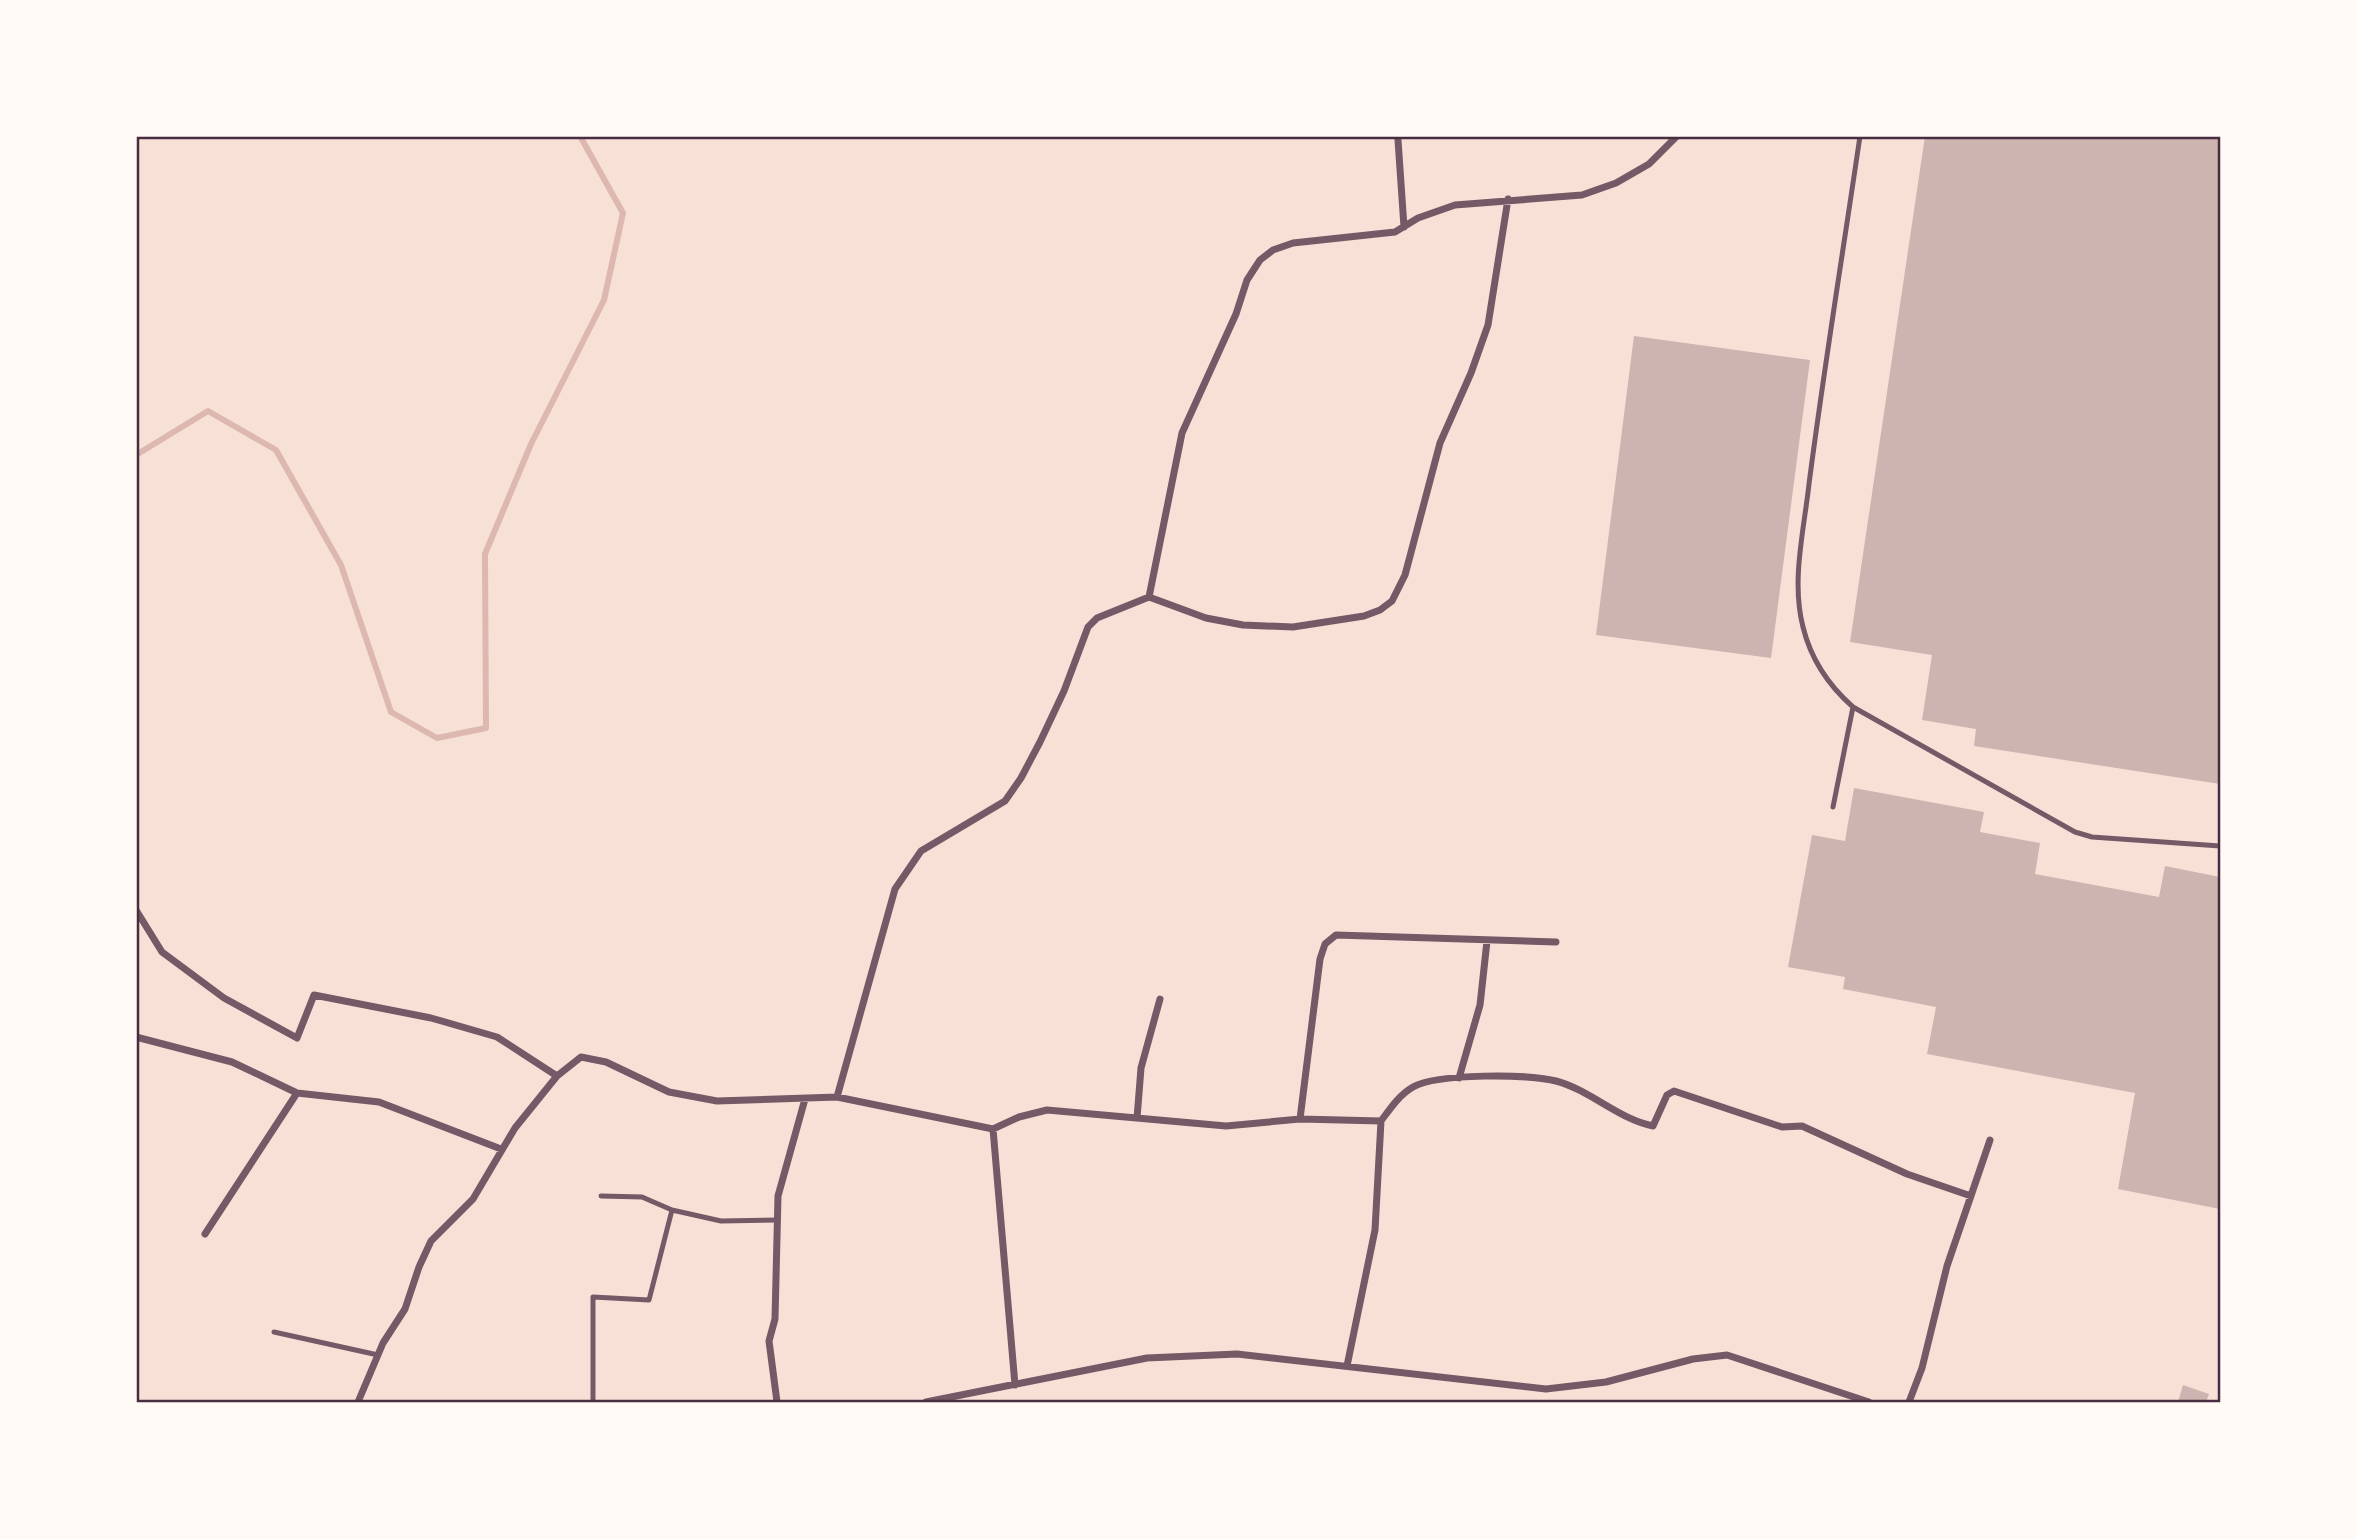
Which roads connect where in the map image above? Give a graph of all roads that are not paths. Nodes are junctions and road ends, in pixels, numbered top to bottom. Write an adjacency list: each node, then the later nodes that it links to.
1 (1677, 136): 4 (street)
2 (1860, 136): 7 (lane)
3 (1398, 140): 5 (street)
4 (1508, 199): 5 (street); 6 (street)
5 (1404, 226): 6 (street)
6 (1149, 597): 18 (street)
7 (1853, 707): 8 (lane); 9 (lane)
8 (1833, 807)
9 (2221, 846)
10 (136, 910): 15 (street)
11 (1487, 941): 12 (street); 16 (street); 21 (street)
12 (1556, 942)
13 (1160, 999): 20 (street)
14 (136, 1037): 17 (street)
15 (557, 1076): 19 (street); 25 (street)
16 (1459, 1078): 22 (street); 27 (street)
17 (297, 1093): 25 (street); 30 (street)
18 (837, 1097): 19 (street); 23 (street)
19 (806, 1099): 29 (street)
20 (1137, 1118): 21 (street); 23 (street)
21 (1300, 1119): 22 (street)
22 (1381, 1121): 33 (street)
23 (993, 1129): 34 (street)
24 (1990, 1140): 27 (street)
25 (501, 1149): 32 (street)
26 (601, 1196): 28 (lane)
27 (1971, 1196): 40 (street)
28 (672, 1210): 29 (lane); 36 (lane)
29 (778, 1220): 37 (street)
30 (205, 1234)
31 (274, 1332): 32 (lane)
32 (378, 1355): 35 (street)
33 (1347, 1366): 34 (street); 39 (street)
34 (1015, 1385): 38 (street)
35 (358, 1402)
36 (593, 1402)
37 (777, 1402)
38 (926, 1402)
39 (1869, 1402)
40 (1909, 1402)

